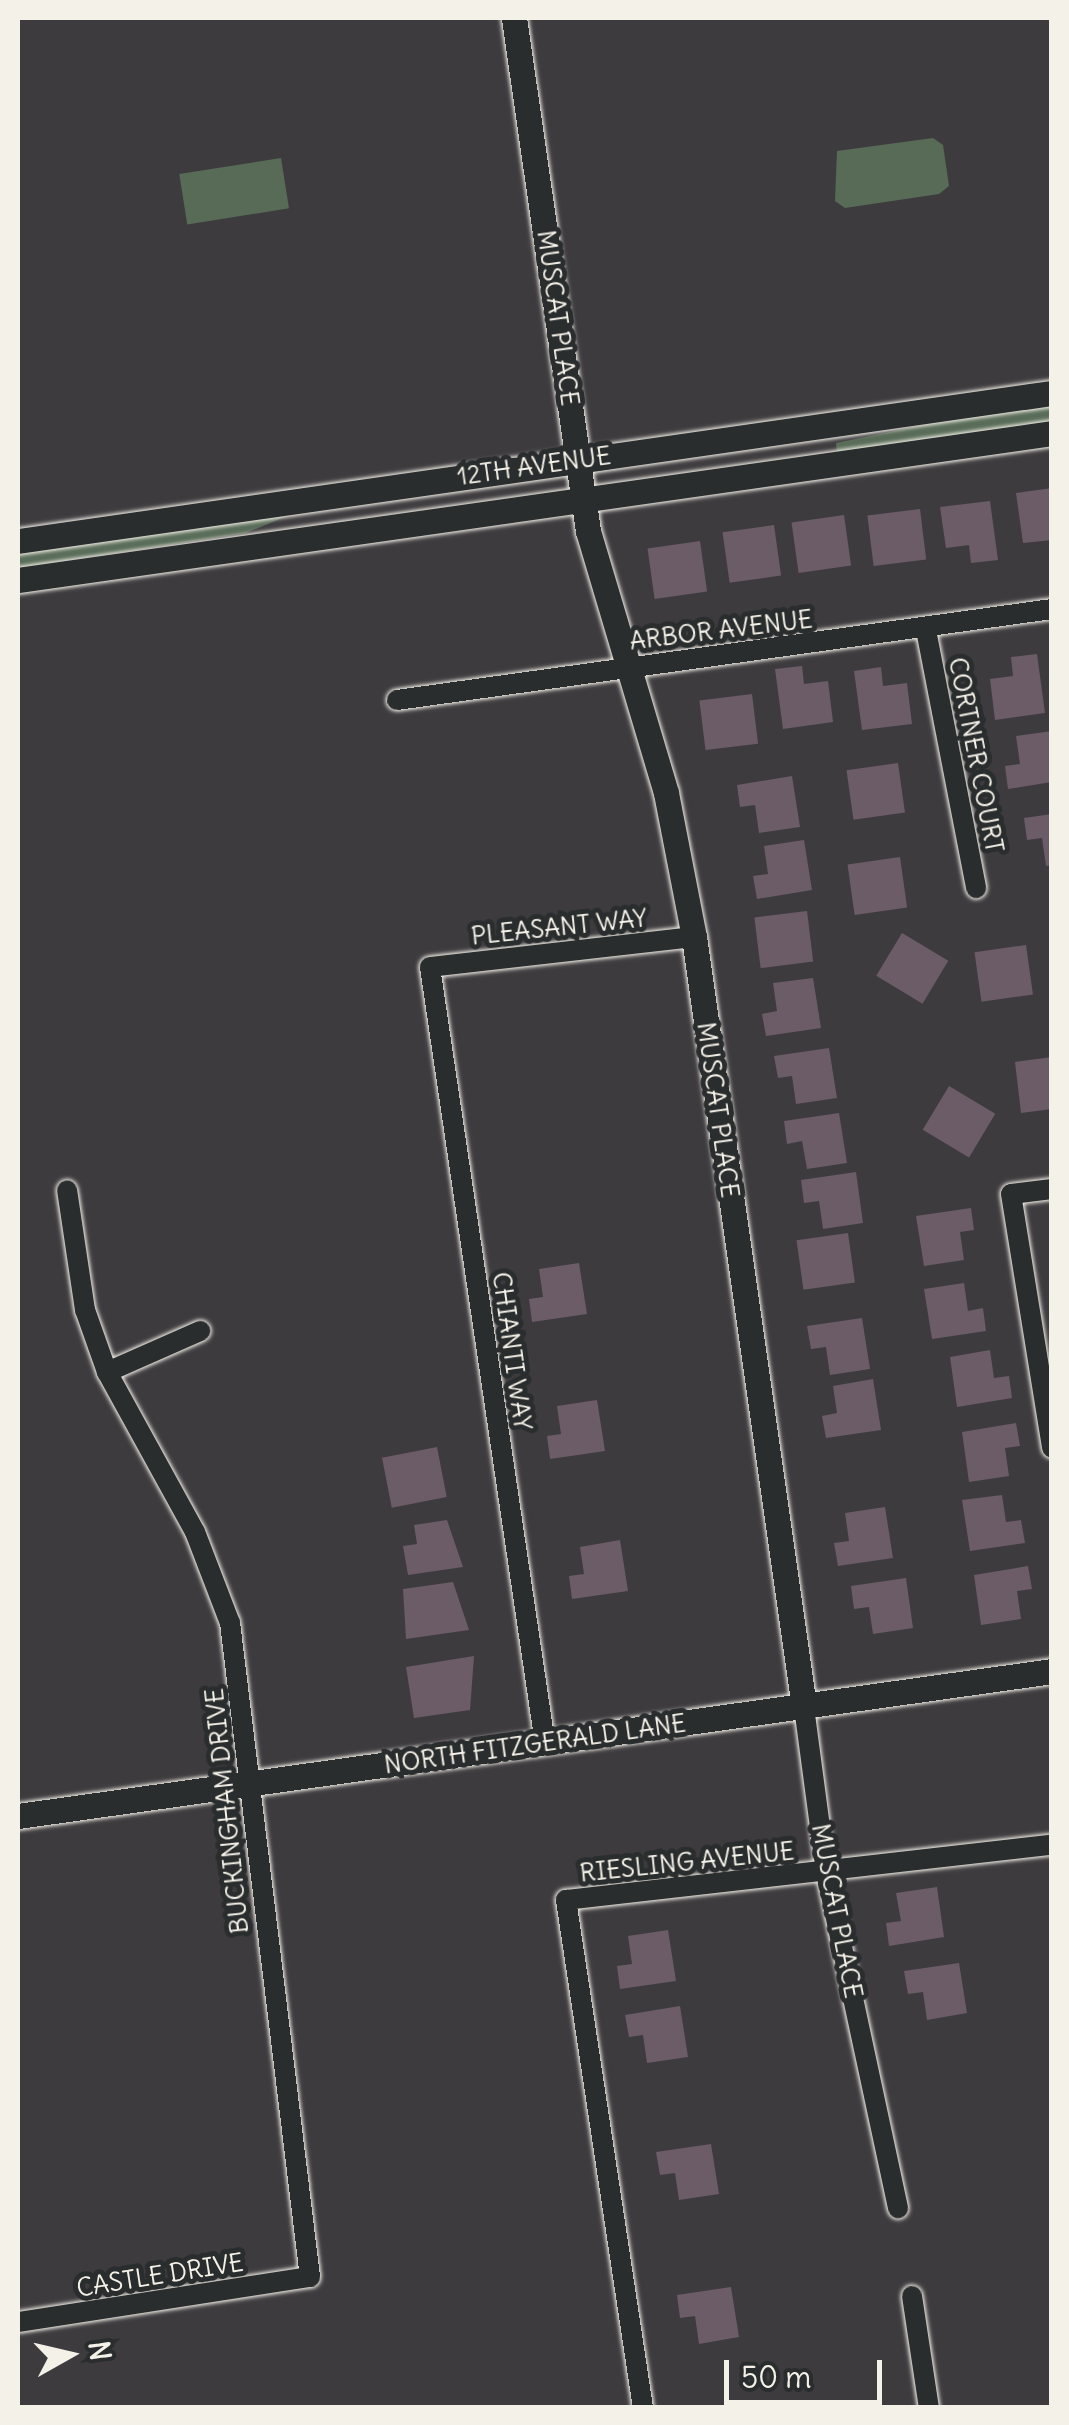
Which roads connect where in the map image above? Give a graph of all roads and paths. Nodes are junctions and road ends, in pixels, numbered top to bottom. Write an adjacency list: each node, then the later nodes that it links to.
1 (514, 18): 4 (street, MUSCAT PLACE)
2 (1052, 393): 4 (street, 12TH AVENUE)
3 (1052, 433): 5 (street, 12TH AVENUE)
4 (578, 460): 5 (street, MUSCAT PLACE); 6 (street, 12TH AVENUE)
5 (583, 501): 7 (street, 12TH AVENUE); 10 (street, MUSCAT PLACE)
6 (18, 541)
7 (18, 580)
8 (1052, 610): 9 (street, ARBOR AVENUE)
9 (926, 630): 10 (street, ARBOR AVENUE); 12 (street, CORTNER COURT)
10 (623, 668): 11 (street, ARBOR AVENUE); 13 (street, MUSCAT PLACE)
11 (397, 700)
12 (976, 888)
13 (694, 937): 14 (street, PLEASANT WAY); 21 (street, MUSCAT PLACE)
14 (430, 967): 22 (street, CHIANTI WAY)
15 (1052, 1189): 19 (street)
16 (67, 1190): 18 (street, BUCKINGHAM DRIVE)
17 (200, 1331): 18 (street)
18 (107, 1372): 23 (street, BUCKINGHAM DRIVE)
19 (1052, 1448)
20 (1052, 1670): 21 (street, NORTH FITZGERALD LANE)
21 (804, 1707): 22 (street, NORTH FITZGERALD LANE); 26 (street, MUSCAT PLACE)
22 (546, 1743): 23 (street, NORTH FITZGERALD LANE)
23 (254, 1782): 24 (street, NORTH FITZGERALD LANE); 28 (street, BUCKINGHAM DRIVE)
24 (18, 1816)
25 (1052, 1844): 26 (street, RIESLING AVENUE)
26 (826, 1872): 27 (street, MUSCAT PLACE); 31 (street, RIESLING AVENUE)
27 (898, 2208)
28 (310, 2278): 30 (street, CASTLE DRIVE)
29 (912, 2296): 32 (street)
30 (18, 2322)
31 (643, 2408)
32 (929, 2408)

